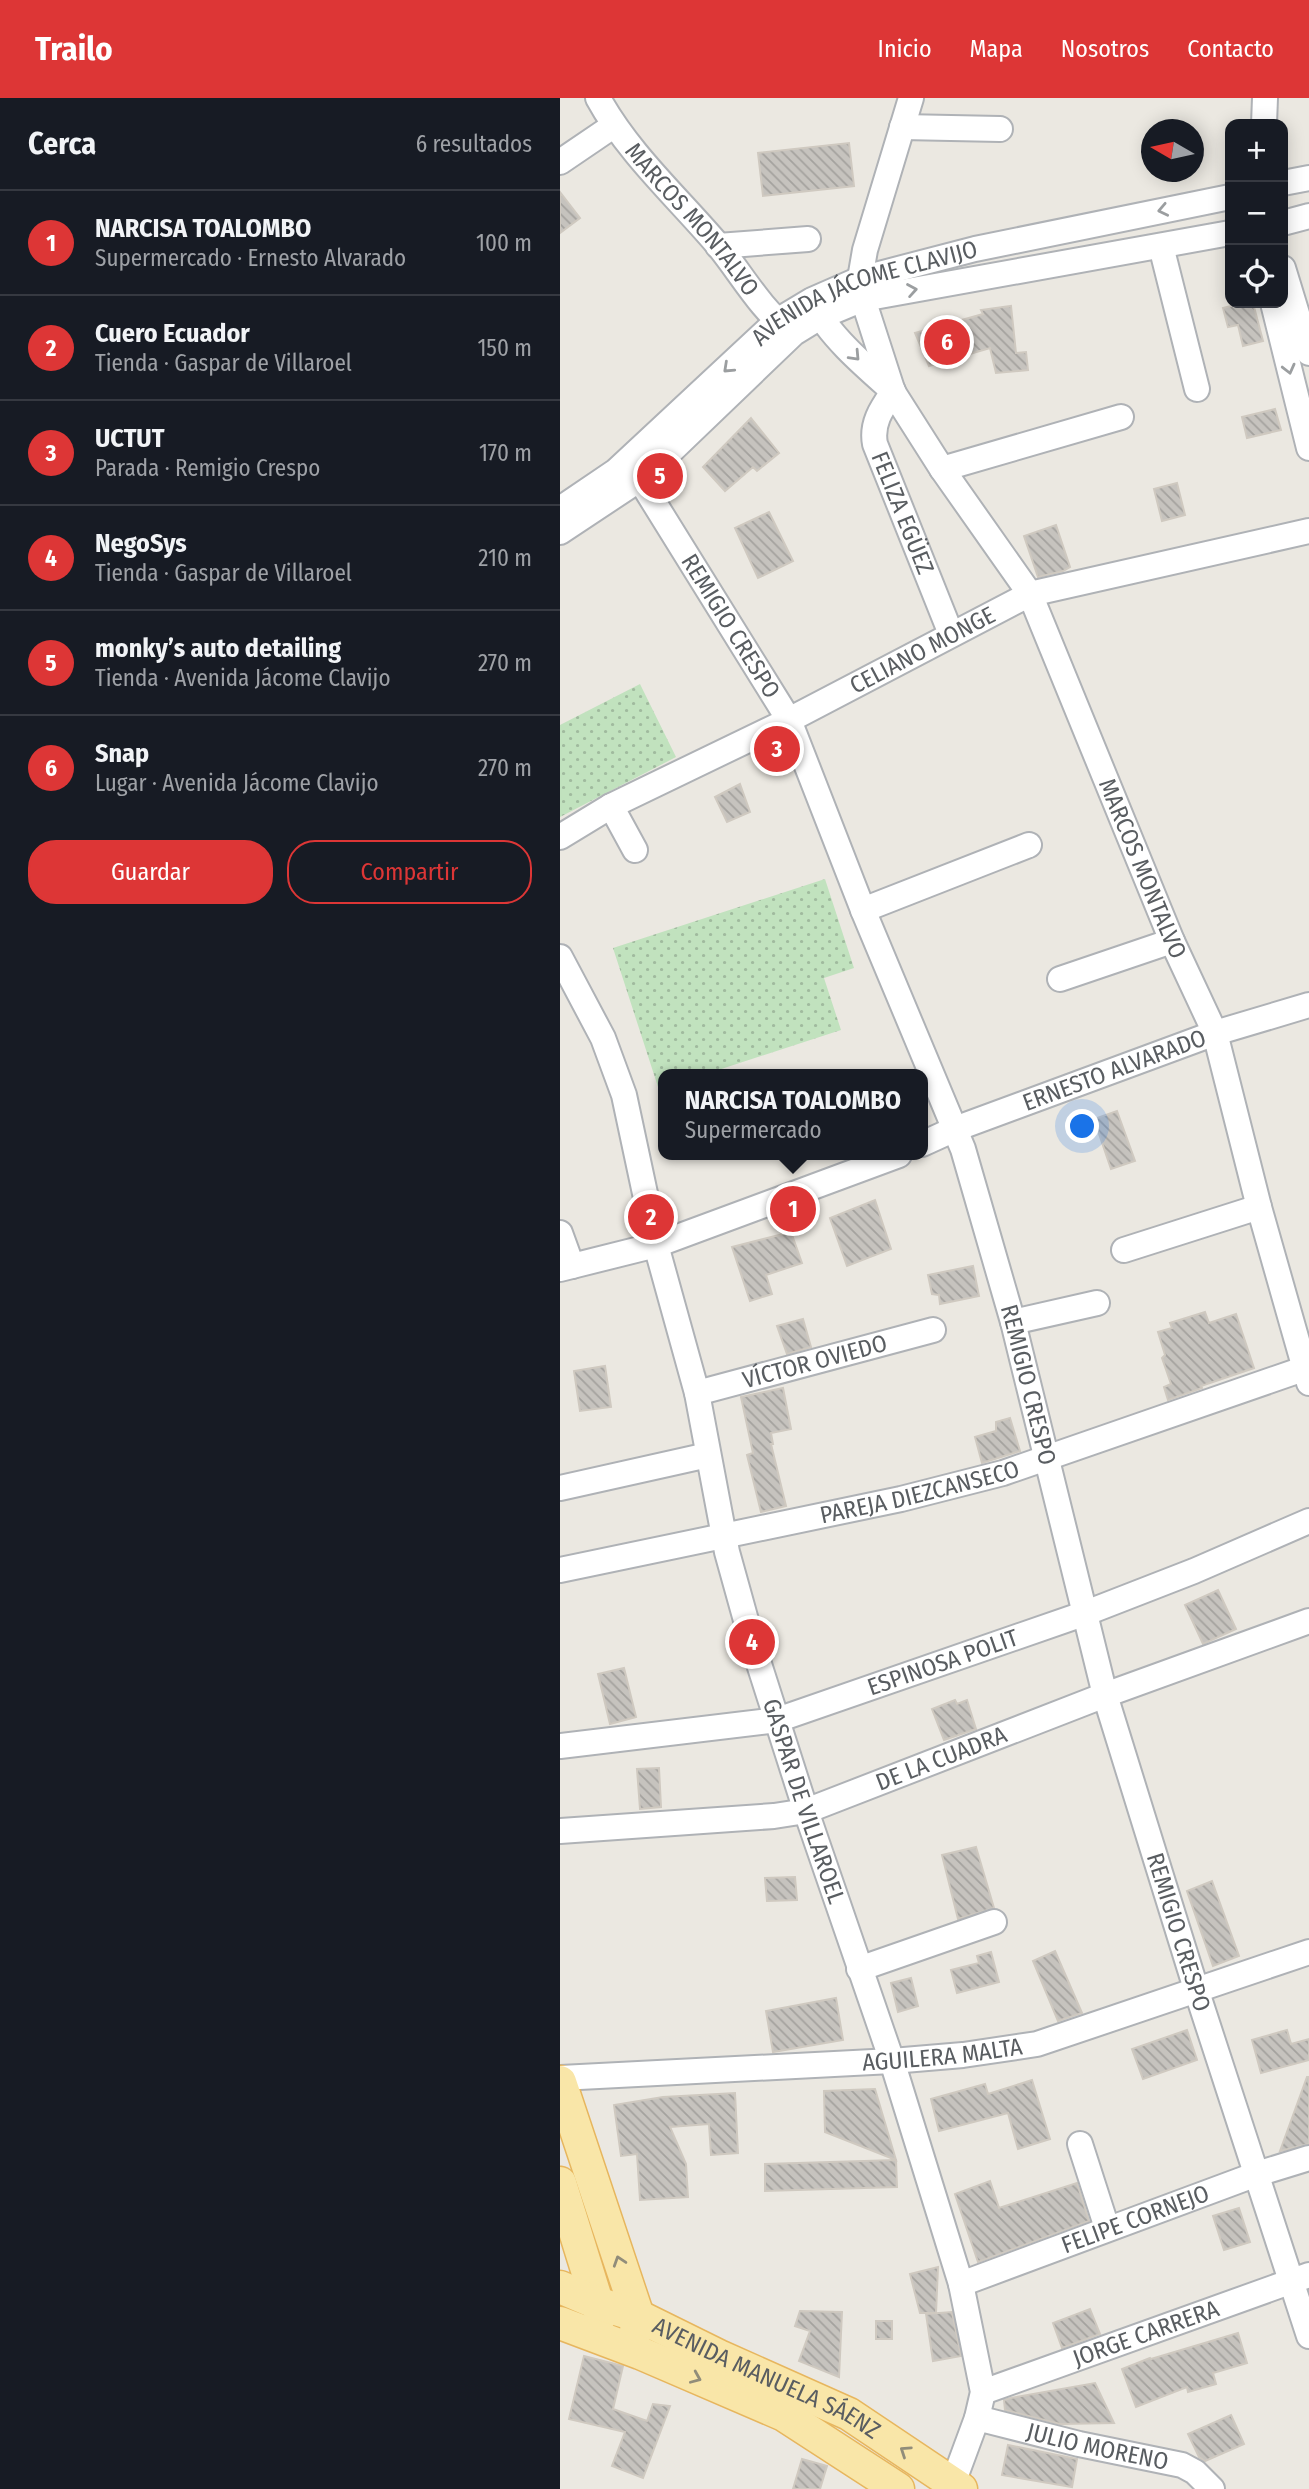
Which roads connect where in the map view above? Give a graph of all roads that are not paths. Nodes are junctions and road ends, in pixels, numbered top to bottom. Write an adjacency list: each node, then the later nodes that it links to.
1 (598, 98): 5 (street, MARCOS MONTALVO)
2 (911, 98): 6 (street)
3 (1265, 98): 4 (street)
4 (1264, 119)
5 (613, 126): 8 (street); 16 (street, MARCOS MONTALVO)
6 (902, 127): 7 (street); 19 (street)
7 (1000, 129)
8 (560, 162)
9 (1309, 178): 10 (street)
10 (1288, 182)
11 (1225, 198): 19 (street, AVENIDA JÁCOME CLAVIJO, one-way to 19)
12 (1309, 216): 13 (street)
13 (1288, 222)
14 (1225, 234): 17 (street, AVENIDA JÁCOME CLAVIJO)
15 (808, 239): 16 (street)
16 (718, 246): 22 (street, MARCOS MONTALVO)
17 (1161, 246): 19 (street, AVENIDA JÁCOME CLAVIJO, one-way to 17); 24 (street)
18 (1288, 284): 23 (street)
19 (862, 289): 21 (street, AVENIDA JÁCOME CLAVIJO); 25 (street, MARCOS MONTALVO)
20 (1274, 308): 27 (street, one-way to 27)
21 (816, 309): 22 (street, AVENIDA JÁCOME CLAVIJO); 25 (street, MARCOS MONTALVO, one-way to 25)
22 (785, 327): 29 (street, AVENIDA JÁCOME CLAVIJO); 30 (street, AVENIDA JÁCOME CLAVIJO, one-way to 30)
23 (1309, 353)
24 (1196, 389)
25 (893, 392): 28 (street, MARCOS MONTALVO); 34 (street, FELIZA EGÜEZ)
26 (1121, 417): 28 (street)
27 (1309, 448)
28 (942, 469): 33 (street, MARCOS MONTALVO)
29 (640, 480): 32 (street, AVENIDA JÁCOME CLAVIJO); 35 (street, REMIGIO CRESPO)
30 (560, 509)
31 (1309, 531): 33 (street, CELIANO MONGE)
32 (560, 532)
33 (1030, 594): 34 (street, CELIANO MONGE); 41 (street, MARCOS MONTALVO)
34 (951, 635): 35 (street, CELIANO MONGE)
35 (789, 720): 36 (street, CELIANO MONGE); 40 (street, REMIGIO CRESPO)
36 (611, 806): 37 (street, CELIANO MONGE); 39 (street)
37 (560, 837)
38 (1029, 845): 40 (street)
39 (635, 850)
40 (863, 910): 46 (street, REMIGIO CRESPO)
41 (1172, 941): 43 (street); 45 (street, MARCOS MONTALVO)
42 (560, 957): 51 (street, GASPAR DE VILLAROEL)
43 (1059, 979)
44 (1309, 1005): 45 (street, ERNESTO ALVARADO)
45 (1215, 1033): 46 (street, ERNESTO ALVARADO); 49 (street, MARCOS MONTALVO)
46 (955, 1129): 47 (street, ERNESTO ALVARADO); 55 (street, REMIGIO CRESPO)
47 (928, 1141)
48 (886, 1160): 51 (street)
49 (1259, 1207): 52 (street); 57 (street, MARCOS MONTALVO)
50 (560, 1233): 53 (street)
51 (656, 1245): 53 (street); 58 (street, GASPAR DE VILLAROEL)
52 (1124, 1250)
53 (566, 1267)
54 (1097, 1303): 55 (street)
55 (1013, 1322): 60 (street, REMIGIO CRESPO)
56 (933, 1330): 58 (street, VÍCTOR OVIEDO)
57 (1307, 1373): 60 (street, PAREJA DIEZCANSECO)
58 (697, 1393): 59 (street, GASPAR DE VILLAROEL)
59 (708, 1455): 61 (street); 63 (street, GASPAR DE VILLAROEL)
60 (1046, 1460): 63 (street, PAREJA DIEZCANSECO); 65 (street, REMIGIO CRESPO)
61 (560, 1488)
62 (1309, 1521): 65 (street, ESPINOSA POLIT)
63 (722, 1536): 64 (street, PAREJA DIEZCANSECO); 68 (street, GASPAR DE VILLAROEL)
64 (560, 1570)
65 (1086, 1613): 67 (street, REMIGIO CRESPO); 68 (street, ESPINOSA POLIT)
66 (1309, 1621): 67 (street, DE LA CUADRA)
67 (1105, 1695): 70 (street, DE LA CUADRA); 75 (street, REMIGIO CRESPO)
68 (777, 1720): 69 (street, ESPINOSA POLIT); 70 (street, GASPAR DE VILLAROEL)
69 (560, 1746)
70 (806, 1811): 71 (street, DE LA CUADRA); 74 (street, GASPAR DE VILLAROEL)
71 (560, 1831)
72 (994, 1922): 74 (street)
73 (1309, 1952): 75 (street, AGUILERA MALTA)
74 (859, 1969): 76 (street, GASPAR DE VILLAROEL)
75 (1197, 1992): 76 (street, AGUILERA MALTA); 80 (street, REMIGIO CRESPO)
76 (892, 2061): 77 (street, AGUILERA MALTA); 84 (street, GASPAR DE VILLAROEL)
77 (560, 2080): 87 (main road, one-way to 77)
78 (1080, 2144): 82 (street)
79 (1309, 2158): 80 (street, FELIPE CORNEJO)
80 (1257, 2174): 82 (street, FELIPE CORNEJO); 83 (street, REMIGIO CRESPO)
81 (560, 2183): 86 (main road)
82 (1107, 2228): 84 (street, FELIPE CORNEJO)
83 (1300, 2278): 89 (street, REMIGIO CRESPO); 91 (street, JORGE CARRERA)
84 (961, 2284): 91 (street, GASPAR DE VILLAROEL)
85 (560, 2287): 86 (main road, AVENIDA MANUELA SÁENZ)
86 (597, 2303): 87 (main road, AVENIDA MANUELA SÁENZ); 90 (main road)
87 (638, 2316): 90 (main road); 93 (main road, AVENIDA MANUELA SÁENZ, one-way to 87)
88 (560, 2323): 90 (main road, AVENIDA MANUELA SÁENZ)
89 (1309, 2336)
90 (621, 2346): 94 (main road, AVENIDA MANUELA SÁENZ, one-way to 94)
91 (983, 2392): 92 (street, GASPAR DE VILLAROEL)
92 (977, 2418): 93 (street, GASPAR DE VILLAROEL); 95 (street, JULIO MORENO)
93 (957, 2486)
94 (898, 2489)
95 (1212, 2489)

